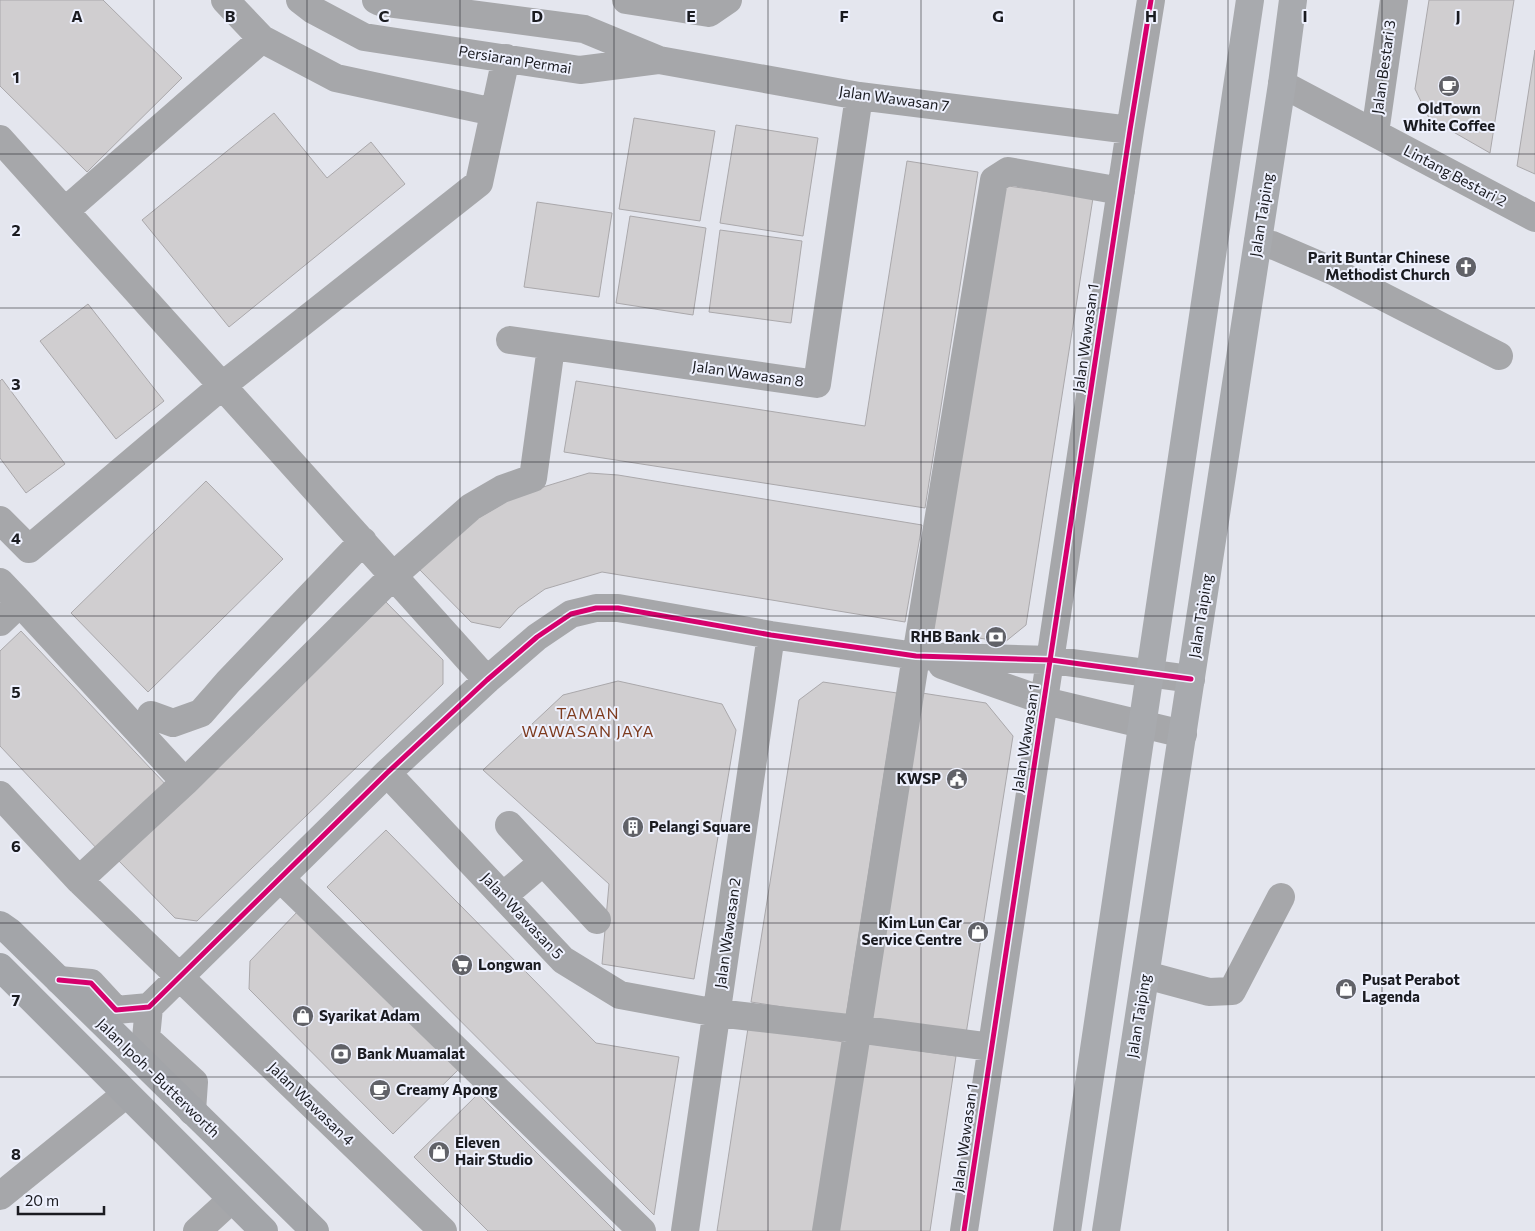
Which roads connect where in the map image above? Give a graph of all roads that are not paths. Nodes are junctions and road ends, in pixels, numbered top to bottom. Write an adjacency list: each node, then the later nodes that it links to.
1 (225, 0): 11 (street)
2 (300, 0): 12 (street, Persiaran Permai)
3 (376, 0): 10 (street)
4 (626, 0): 5 (street)
5 (728, 0)
6 (1151, 0): 17 (street, Jalan Wawasan 1)
7 (1250, 0): 37 (main road)
8 (1293, 0): 14 (main road, Jalan Taiping)
9 (1394, 0): 18 (street, Jalan Bestari 3)
10 (509, 9): 13 (street)
11 (262, 39): 16 (street); 21 (street)
12 (506, 58): 13 (street, Persiaran Permai); 16 (street)
13 (659, 60): 15 (street, Jalan Wawasan 7)
14 (1282, 84): 18 (street, Lintang Bestari 2); 23 (main road, Jalan Taiping)
15 (859, 96): 17 (street, Jalan Wawasan 7); 25 (street, Jalan Wawasan 8)
16 (494, 112): 27 (street)
17 (1130, 130): 20 (street, Jalan Wawasan 1)
18 (1375, 133): 22 (street, Lintang Bestari 2)
19 (0, 139): 21 (street)
20 (1121, 191): 35 (street); 36 (street, Jalan Wawasan 1)
21 (65, 211): 27 (street)
22 (1535, 218)
23 (1258, 242): 26 (street); 38 (main road, Jalan Taiping)
24 (510, 340): 25 (street, Jalan Wawasan 8)
25 (550, 347): 30 (street)
26 (1499, 356)
27 (223, 385): 28 (street); 29 (street)
28 (0, 520)
29 (363, 540): 30 (street); 41 (street)
30 (394, 575): 39 (street); 45 (street)
31 (0, 582): 32 (street)
32 (20, 603): 33 (street); 45 (street)
33 (0, 622)
34 (771, 635): 35 (street); 39 (street); 60 (street, Jalan Wawasan 2)
35 (916, 656): 36 (street); 40 (street); 61 (street)
36 (1051, 660): 37 (street); 40 (street, Jalan Wawasan 1)
37 (1150, 674): 38 (street); 42 (main road)
38 (1191, 679): 43 (main road, Jalan Taiping)
39 (487, 680): 44 (street)
40 (1045, 701): 42 (street); 62 (street, Jalan Wawasan 1)
41 (150, 715)
42 (1142, 724): 43 (street); 75 (main road)
43 (1183, 734): 56 (main road, Jalan Taiping)
44 (387, 772): 49 (street); 51 (street, Jalan Wawasan 5)
45 (185, 782): 50 (street)
46 (0, 795): 50 (street, Jalan Wawasan 4)
47 (509, 825): 48 (street)
48 (543, 862): 51 (street); 53 (street)
49 (280, 878): 57 (street); 71 (street)
50 (79, 880): 57 (street, Jalan Wawasan 4)
51 (503, 896): 60 (street, Jalan Wawasan 5)
52 (1281, 897): 56 (street)
53 (598, 920)
54 (0, 925): 58 (highway, Jalan Ipoh - Butterworth)
55 (0, 966): 63 (highway)
56 (1146, 975): 76 (main road, Jalan Taiping)
57 (179, 977): 59 (street); 70 (street, Jalan Wawasan 4)
58 (59, 980): 59 (street); 64 (highway, Jalan Ipoh - Butterworth)
59 (149, 1007): 64 (street)
60 (717, 1013): 61 (street, Jalan Wawasan 5); 72 (street, Jalan Wawasan 2)
61 (857, 1029): 62 (street, Jalan Wawasan 5); 73 (street)
62 (992, 1047): 74 (street, Jalan Wawasan 1)
63 (126, 1094): 65 (street); 66 (highway)
64 (192, 1111): 69 (highway, Jalan Ipoh - Butterworth)
65 (0, 1196)
66 (232, 1200): 67 (street); 68 (highway)
67 (198, 1231)
68 (264, 1231)
69 (315, 1231)
70 (443, 1231)
71 (642, 1231)
72 (685, 1231)
73 (826, 1231)
74 (964, 1231)
75 (1067, 1231)
76 (1106, 1231)

